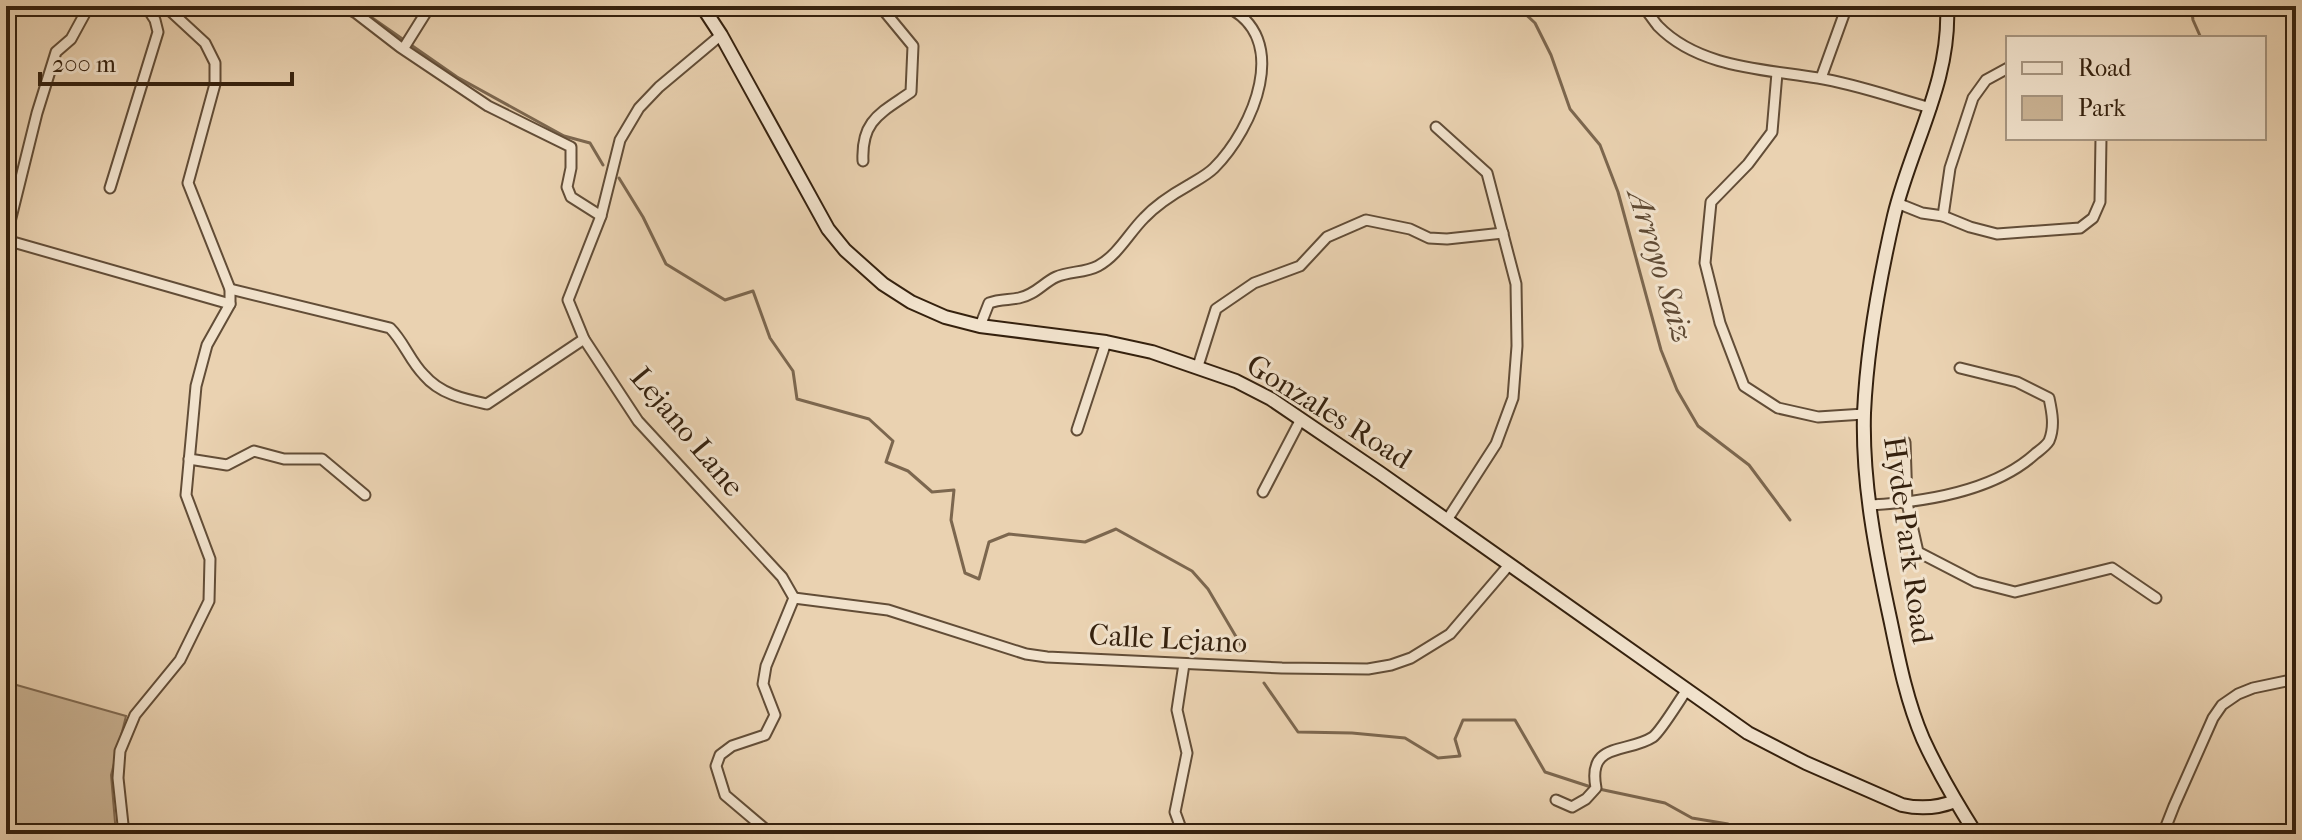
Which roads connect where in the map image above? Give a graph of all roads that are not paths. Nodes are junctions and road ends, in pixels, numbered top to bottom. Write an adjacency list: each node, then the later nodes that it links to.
1 (89, 6): 26 (street)
2 (146, 6): 21 (street)
3 (165, 6): 27 (street)
4 (343, 6): 23 (street)
5 (430, 6): 13 (street)
6 (702, 6): 12 (street, Gonzales Road)
7 (880, 6): 20 (street)
8 (1225, 6): 29 (street)
9 (1643, 6): 15 (street)
10 (1847, 6): 16 (street)
11 (1947, 6): 17 (street, Hyde Park Road)
12 (721, 35): 23 (street, Lejano Lane); 29 (street, Gonzales Road)
13 (407, 43)
14 (2006, 69): 24 (street)
15 (1777, 73): 16 (street); 34 (street)
16 (1821, 78): 17 (street)
17 (1931, 108): 22 (street, Hyde Park Road)
18 (1436, 127): 25 (street)
19 (2101, 140): 24 (street)
20 (863, 161)
21 (110, 188)
22 (1897, 203): 24 (street); 34 (street, Hyde Park Road)
23 (601, 216): 30 (street, Lejano Lane)
24 (1943, 216)
25 (1503, 233): 32 (street); 43 (street)
26 (6, 239): 28 (street)
27 (230, 289): 28 (street); 30 (street)
28 (230, 304): 38 (street)
29 (980, 326): 31 (street, Gonzales Road)
30 (584, 339): 45 (street, Lejano Lane)
31 (1106, 342): 32 (street, Gonzales Road); 36 (street)
32 (1198, 366): 35 (street, Gonzales Road)
33 (1960, 368): 41 (street)
34 (1864, 414): 42 (street, Hyde Park Road)
35 (1301, 419): 39 (street); 43 (street, Gonzales Road)
36 (1077, 430)
37 (1905, 442): 41 (street)
38 (189, 459): 40 (street); 52 (street)
39 (1263, 492)
40 (365, 495)
41 (1907, 503): 42 (street); 46 (street)
42 (1870, 505): 51 (street, Hyde Park Road)
43 (1447, 520): 44 (street, Gonzales Road)
44 (1509, 565): 47 (street, Calle Lejano); 49 (street, Gonzales Road)
45 (794, 598): 47 (street, Calle Lejano); 53 (street)
46 (2156, 598)
47 (1184, 664): 54 (street)
48 (2296, 679): 56 (street)
49 (1686, 691): 50 (street); 51 (street, Gonzales Road)
50 (1556, 800)
51 (1955, 801): 55 (street, Hyde Park Road)
52 (124, 834)
53 (771, 834)
54 (1183, 834)
55 (1976, 834)
56 (2163, 834)

